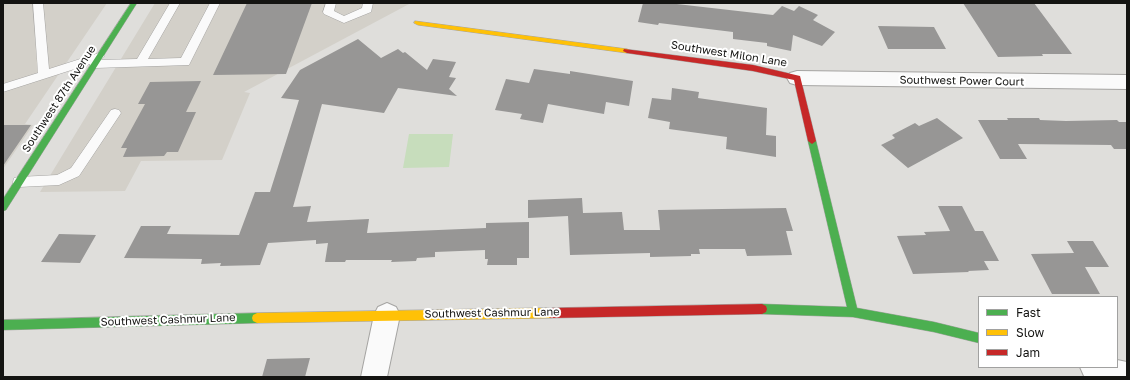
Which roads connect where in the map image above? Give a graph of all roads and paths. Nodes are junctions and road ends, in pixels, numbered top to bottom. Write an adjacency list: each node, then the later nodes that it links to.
1 (38, 3): 10 (lane)
2 (134, 3): 8 (street, Southwest 87th Avenue)
3 (175, 3): 9 (lane)
4 (215, 3): 9 (lane)
5 (331, 3): 6 (lane)
6 (368, 3)
7 (418, 23): 11 (street, Southwest Milon Lane)
8 (97, 61): 9 (lane); 10 (lane); 15 (street, Southwest 87th Avenue)
9 (140, 63)
10 (44, 75): 13 (lane)
11 (797, 78): 12 (street, Southwest Power Court); 17 (street, Southwest Milon Lane)
12 (1127, 82)
13 (3, 88)
14 (115, 113): 15 (lane)
15 (19, 182): 16 (street, Southwest 87th Avenue)
16 (3, 207)
17 (853, 312): 18 (street, Southwest Cashmur Lane); 20 (street, Southwest Cashmur Lane)
18 (387, 315): 19 (street, Southwest Cashmur Lane); 23 (street)
19 (3, 325)
20 (978, 338)
21 (1097, 368): 22 (street)
22 (1127, 376)
23 (374, 377)

